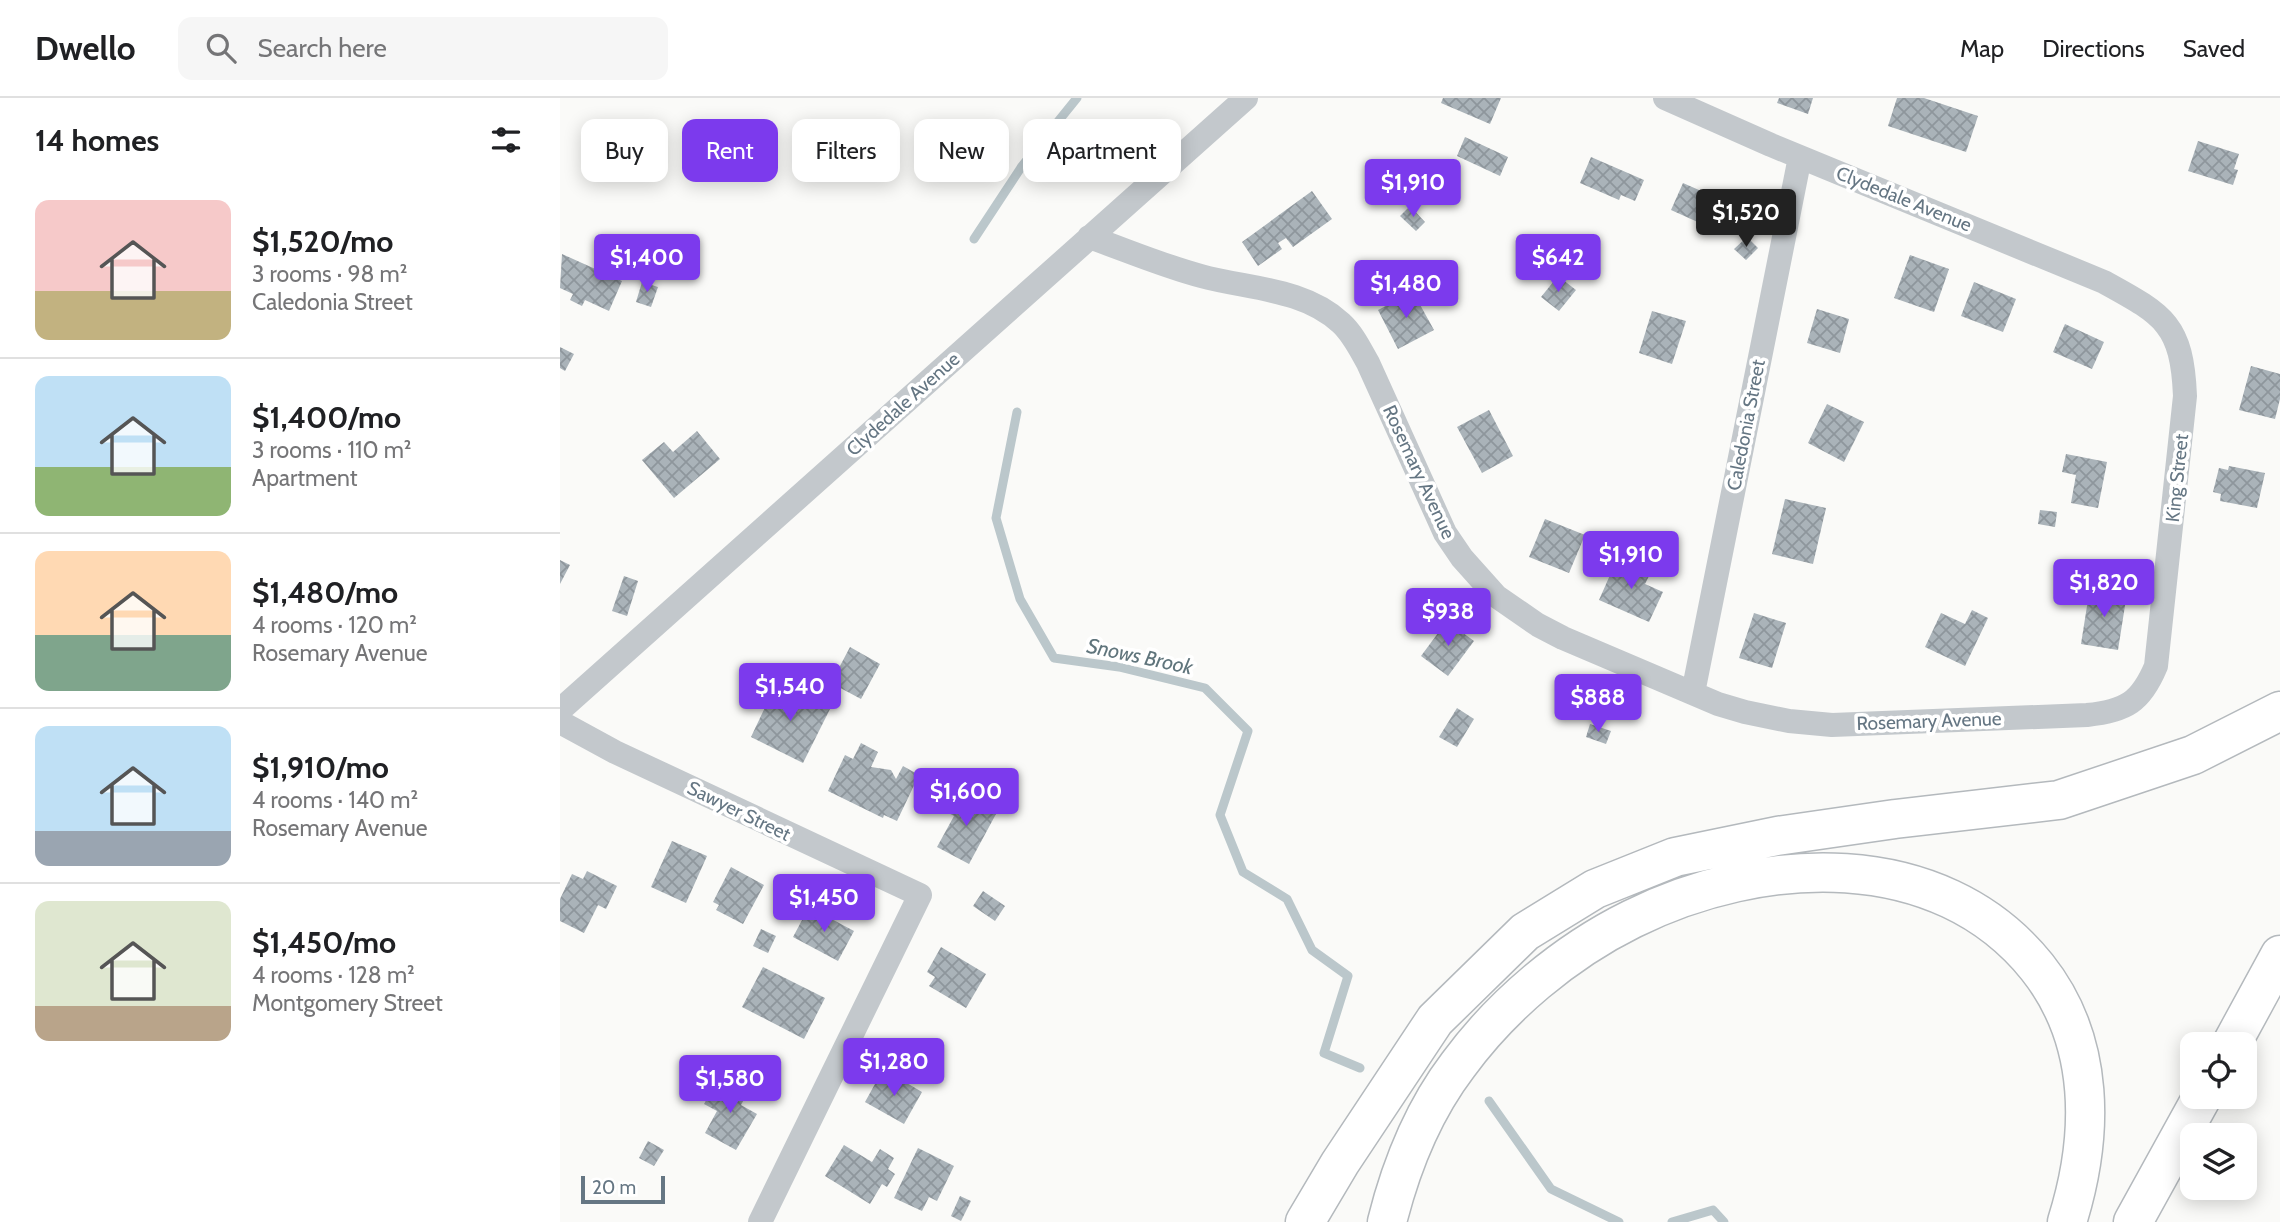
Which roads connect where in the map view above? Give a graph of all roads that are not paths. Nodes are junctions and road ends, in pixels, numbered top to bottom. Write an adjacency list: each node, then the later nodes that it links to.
1 (1246, 98): 4 (street, Clydedale Avenue)
2 (1665, 98): 3 (street, Clydedale Avenue)
3 (1800, 157): 5 (street, Clydedale Avenue); 6 (street, Caledonia Street)
4 (1089, 237): 6 (street, Rosemary Avenue); 8 (street, Clydedale Avenue)
5 (2104, 282): 7 (street, King Street)
6 (1693, 693): 7 (street, Rosemary Avenue)
7 (2133, 702)
8 (560, 710)
9 (2280, 711): 15 (highway)
10 (560, 722): 14 (street, Sawyer Street)
11 (2280, 955): 12 (highway)
12 (2238, 1032)
13 (2195, 1109): 18 (highway)
14 (760, 1222)
15 (1305, 1222)
16 (1387, 1222): 17 (highway)
17 (2067, 1222)
18 (2133, 1222)

